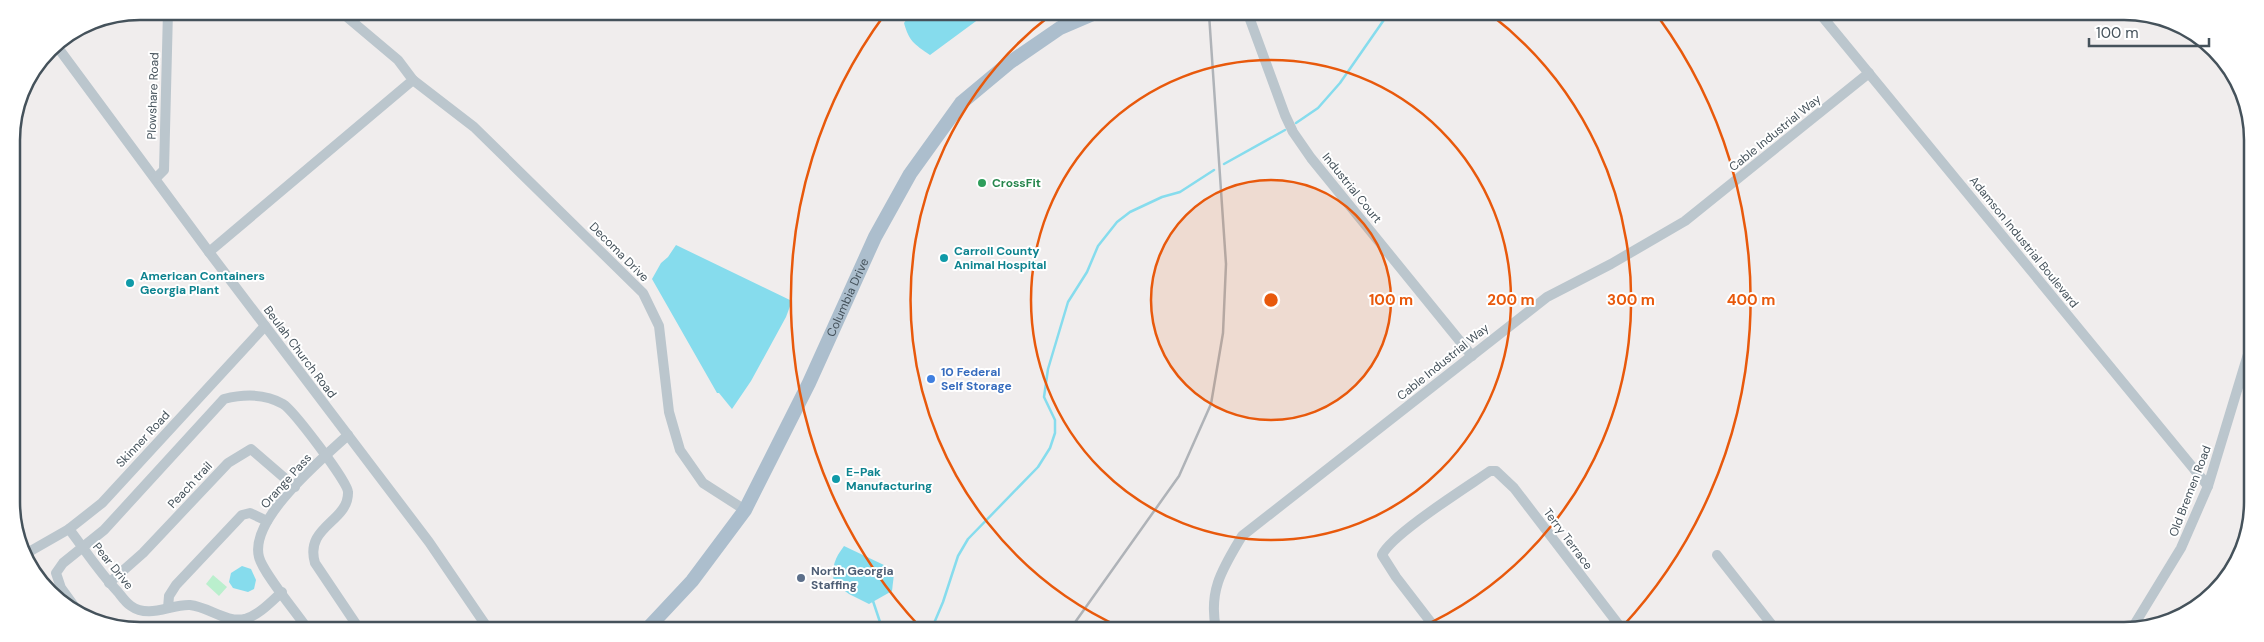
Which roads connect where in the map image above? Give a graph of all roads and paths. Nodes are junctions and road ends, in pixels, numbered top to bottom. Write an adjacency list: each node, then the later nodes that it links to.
1 (168, 20): 9 (street, Plowshare Road)
2 (350, 20): 8 (street, Decoma Drive)
3 (1078, 20): 18 (main road, Columbia Drive)
4 (1250, 20): 12 (street, Industrial Court)
5 (1825, 20): 7 (street, Adamson Industrial Boulevard)
6 (60, 51): 9 (street, Beulah Church Road)
7 (1869, 73): 12 (street, Cable Industrial Way); 16 (street, Adamson Industrial Boulevard)
8 (413, 80): 10 (street); 18 (street, Decoma Drive)
9 (156, 178): 10 (street, Beulah Church Road)
10 (209, 252): 11 (street, Beulah Church Road)
11 (265, 326): 14 (street, Beulah Church Road); 20 (street, Skinner Road)
12 (1472, 356): 33 (street, Cable Industrial Way)
13 (2244, 367): 16 (street, Old Bremen Road)
14 (348, 436): 15 (street, Orange Pass); 31 (street, Beulah Church Road)
15 (325, 456): 17 (street, Orange Pass); 21 (street); 30 (street)
16 (2208, 486): 28 (street, Old Bremen Road)
17 (295, 487): 19 (street, Orange Pass); 24 (street, Peach trail)
18 (745, 510): 32 (main road, Columbia Drive)
19 (267, 520): 25 (street, Orange Pass); 27 (street)
20 (69, 529): 21 (street, Pear Drive); 22 (street, Skinner Road)
21 (82, 548): 24 (street, Pear Drive); 26 (street)
22 (30, 551)
23 (1717, 555): 36 (street)
24 (109, 583): 27 (street, Pear Drive)
25 (282, 592): 27 (street, Pear Drive); 29 (street, Orange Pass)
26 (68, 598)
27 (168, 608)
28 (2137, 621)
29 (303, 622)
30 (355, 622)
31 (484, 622)
32 (654, 622)
33 (1214, 622)
34 (1431, 622): 35 (street, Terry Terrace)
35 (1616, 622)
36 (1770, 622)

